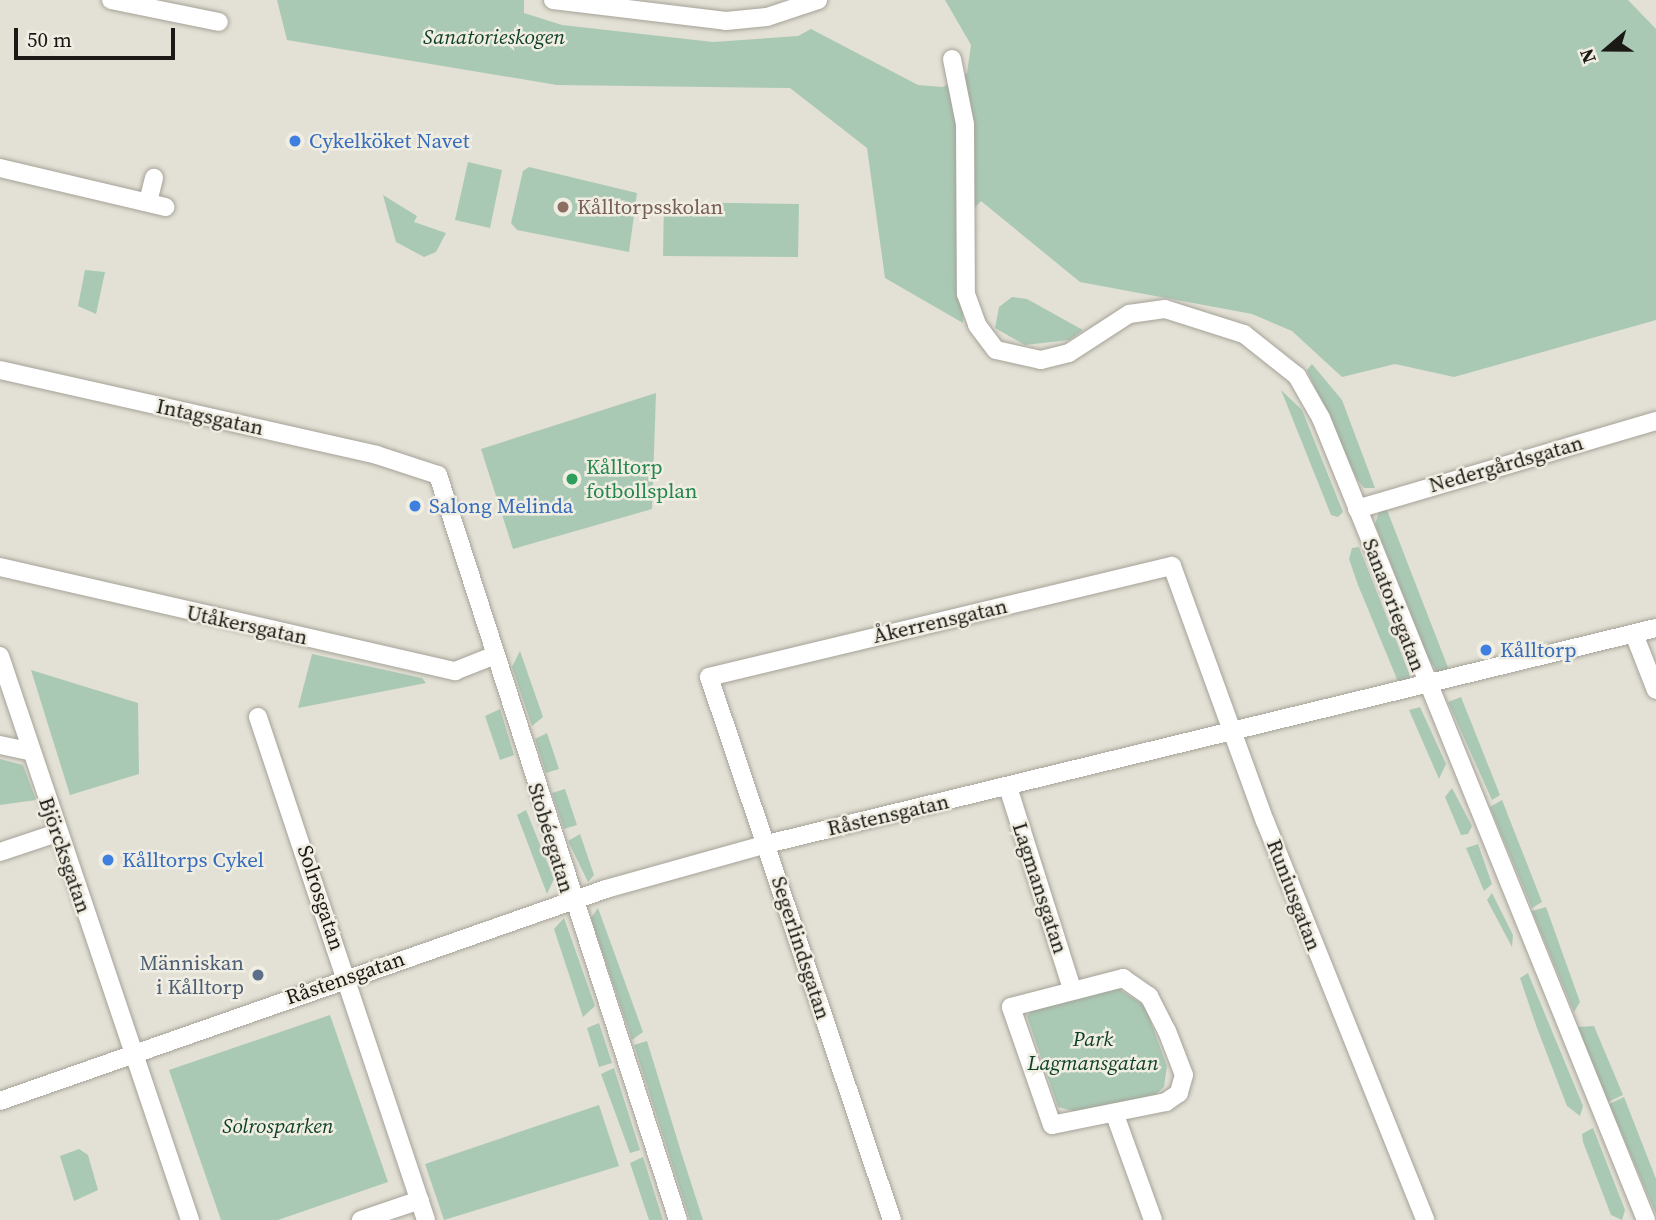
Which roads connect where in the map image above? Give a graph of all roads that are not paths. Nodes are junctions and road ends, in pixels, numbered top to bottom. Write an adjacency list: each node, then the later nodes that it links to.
1 (111, 0): 4 (street)
2 (553, 0): 3 (street)
3 (818, 0)
4 (219, 22)
5 (953, 59): 11 (street, Sanatoriegatan)
6 (0, 168): 7 (street)
7 (154, 178)
8 (0, 370): 10 (street, Intagsgatan)
9 (1656, 421): 11 (street, Nedergårdsgatan)
10 (419, 465): 17 (street, Stobéegatan)
11 (1357, 509): 19 (street, Sanatoriegatan)
12 (1172, 566): 18 (street, Åkerrensgatan); 22 (street, Runiusgatan)
13 (0, 567): 17 (street, Utåkersgatan)
14 (1656, 628): 15 (street, Råstensgatan)
15 (1634, 634): 19 (street, Råstensgatan); 20 (street)
16 (0, 656): 24 (street, Björcksgatan)
17 (493, 656): 29 (street, Stobéegatan)
18 (709, 677): 27 (street, Segerlindsgatan)
19 (1425, 684): 22 (street, Råstensgatan); 43 (street, Sanatoriegatan)
20 (1656, 690)
21 (258, 717): 30 (street, Solrosgatan)
22 (1233, 735): 25 (street, Råstensgatan); 42 (street, Runiusgatan)
23 (0, 745): 24 (street)
24 (29, 751): 26 (street, Björcksgatan)
25 (1008, 787): 27 (street, Råstensgatan); 31 (street, Lagmansgatan)
26 (57, 833): 28 (street); 32 (street, Björcksgatan)
27 (766, 844): 29 (street, Råstensgatan); 40 (street, Segerlindsgatan)
28 (0, 852)
29 (570, 901): 30 (street, Råstensgatan); 39 (street, Stobéegatan)
30 (347, 977): 32 (street, Råstensgatan); 35 (street, Solrosgatan)
31 (1072, 989): 34 (street); 34 (street)
32 (134, 1052): 33 (street); 36 (street, Björcksgatan)
33 (0, 1101)
34 (1115, 1115): 41 (street)
35 (420, 1200): 37 (street); 38 (street, Solrosgatan)
36 (190, 1220)
37 (361, 1220)
38 (426, 1220)
39 (678, 1220)
40 (892, 1220)
41 (1153, 1220)
42 (1424, 1220)
43 (1646, 1220)

